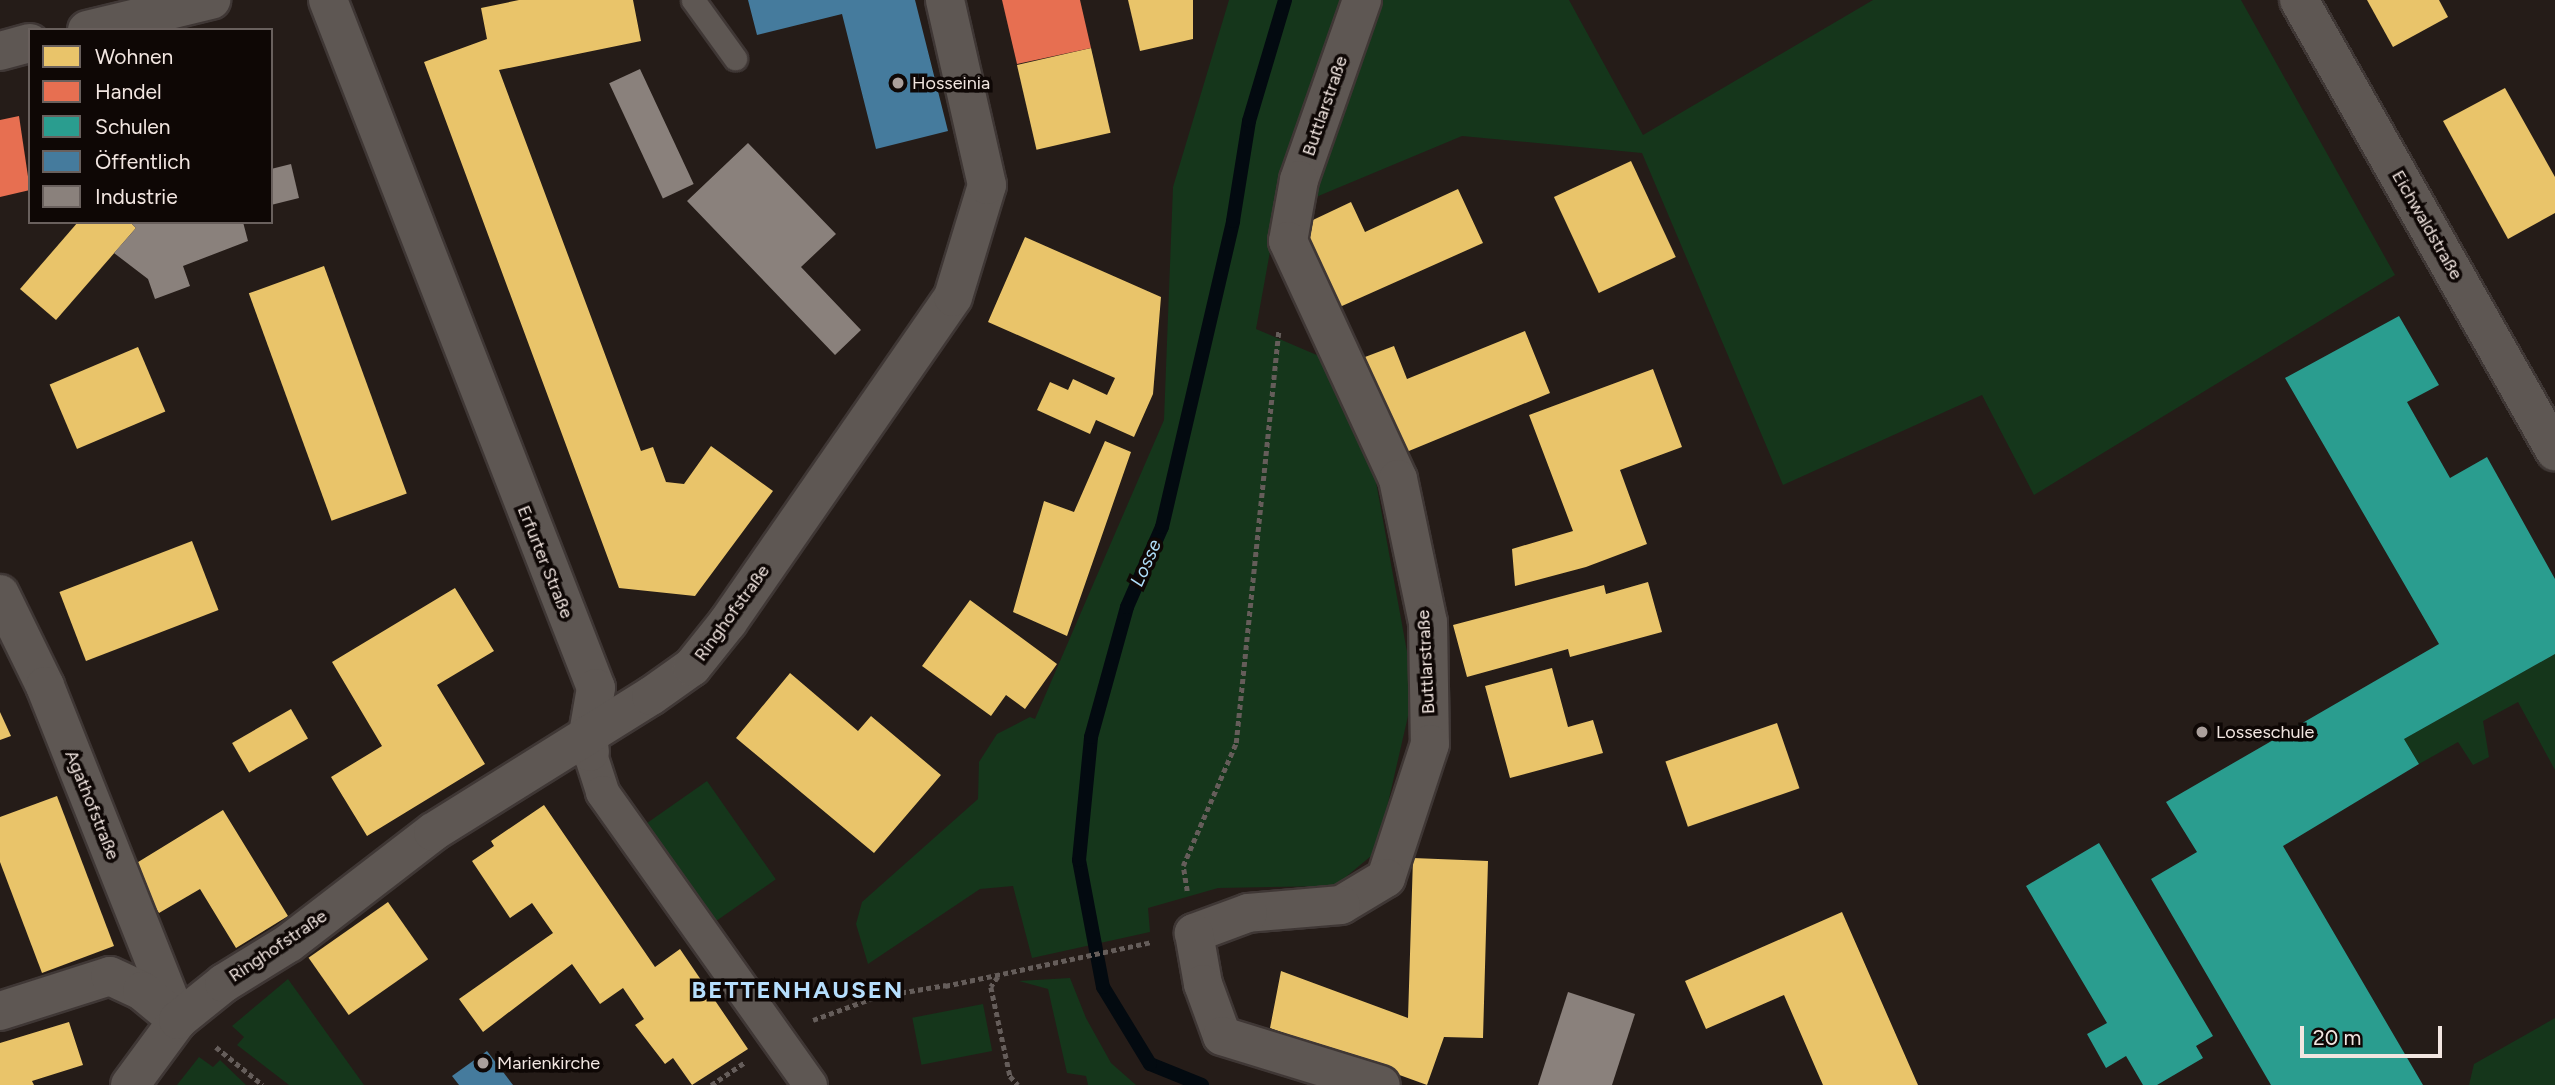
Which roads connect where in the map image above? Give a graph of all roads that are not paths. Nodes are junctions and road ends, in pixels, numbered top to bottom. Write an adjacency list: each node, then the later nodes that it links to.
1 (211, 0): 7 (street)
2 (328, 0): 13 (street, Erfurter Straße)
3 (693, 0): 10 (lane)
4 (945, 0): 13 (street, Ringhofstraße)
5 (1362, 0): 18 (street, Buttlarstraße)
6 (2299, 0): 11 (street, Eichwaldstraße)
7 (95, 28)
8 (28, 44): 9 (street)
9 (0, 51)
10 (735, 58)
11 (2555, 451)
12 (0, 594): 15 (street, Agathofstraße)
13 (589, 744): 15 (street, Ringhofstraße); 17 (street, Erfurter Straße)
14 (0, 1011): 15 (street)
15 (178, 1020): 16 (street, Ringhofstraße)
16 (130, 1085)
17 (810, 1085)
18 (1381, 1085)

